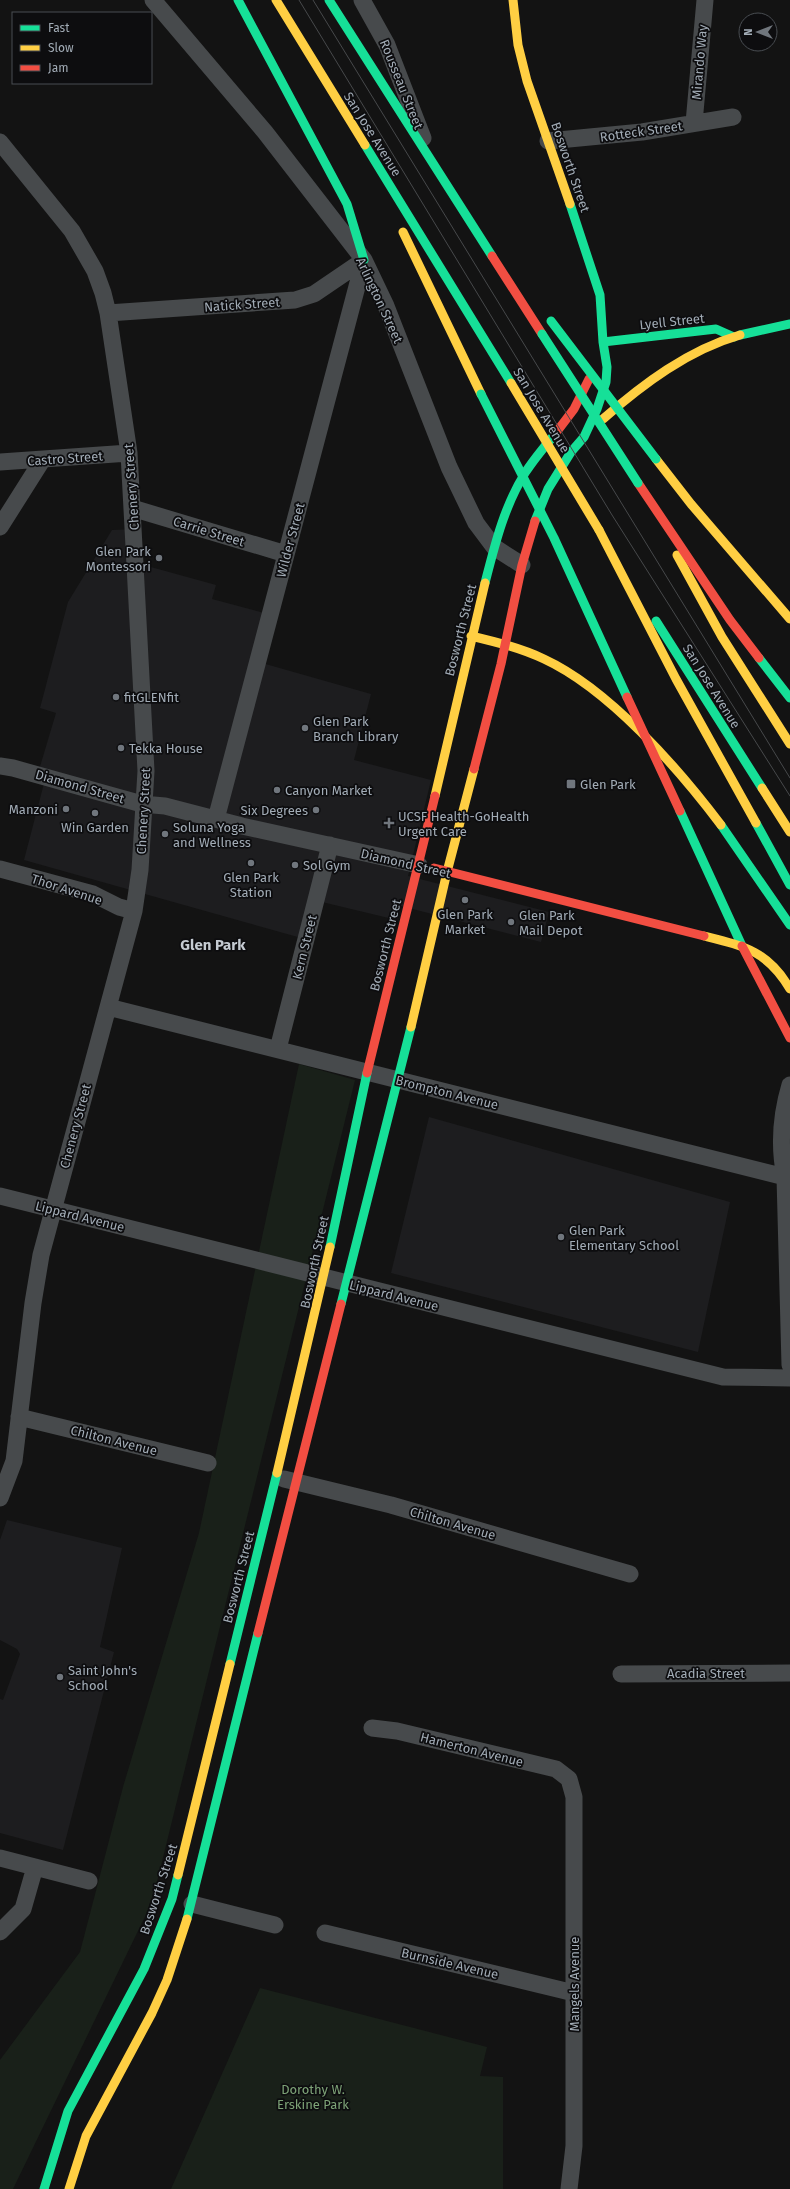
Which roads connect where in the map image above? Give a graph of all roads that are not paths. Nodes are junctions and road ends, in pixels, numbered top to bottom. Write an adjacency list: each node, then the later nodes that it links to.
1 (153, 0): 16 (street, Arlington Street)
2 (238, 0): 16 (main road)
3 (276, 0): 8 (main road, San Jose Avenue)
4 (329, 0): 13 (main road)
5 (362, 0): 13 (street, Rousseau Street)
6 (513, 0): 12 (main road, Bosworth Street)
7 (705, 0): 10 (street, Mirando Way)
8 (297, 35): 14 (main road); 30 (main road, San Jose Avenue, bridge)
9 (733, 116): 10 (street, Rotteck Street)
10 (694, 123): 12 (street, Rotteck Street)
11 (0, 142): 18 (street, Chenery Street)
12 (548, 142): 22 (main road, Bosworth Street)
13 (436, 172): 17 (main road); 27 (main road, bridge)
14 (375, 180)
15 (398, 222): 50 (main road, bridge)
16 (364, 260): 18 (street, Natick Street); 31 (street, Arlington Street); 32 (street, Wilder Street)
17 (517, 278)
18 (108, 314): 24 (street, Chenery Street)
19 (548, 318): 34 (main road, bridge)
20 (790, 324): 21 (main road)
21 (734, 337): 22 (main road, Lyell Street); 23 (main road)
22 (602, 342): 23 (main road, Bosworth Street); 31 (main road, Bosworth Street)
23 (584, 437): 33 (main road, Bosworth Street)
24 (129, 453): 25 (street, Castro Street); 28 (street, Chenery Street)
25 (43, 459): 26 (street, Castro Street); 29 (street)
26 (0, 462)
27 (638, 483): 37 (main road); 38 (main road)
28 (132, 508): 32 (street, Carrie Street); 40 (street, Chenery Street)
29 (0, 527)
30 (599, 530): 42 (main road, San Jose Avenue); 47 (main road)
31 (494, 547): 33 (street, Arlington Street); 35 (main road, Bosworth Street)
32 (286, 554): 41 (street, Wilder Street)
33 (522, 565): 36 (main road, Bosworth Street)
34 (790, 619)
35 (471, 636): 36 (main road); 44 (main road, Bosworth Street)
36 (505, 645): 46 (main road, Bosworth Street); 49 (main road)
37 (790, 698)
38 (790, 744)
39 (0, 766): 40 (street, Diamond Street)
40 (142, 804): 41 (street, Diamond Street); 48 (street, Chenery Street)
41 (216, 820): 43 (street, Diamond Street)
42 (790, 832)
43 (330, 845): 44 (street, Diamond Street); 54 (street, Kern Street)
44 (419, 865): 46 (main road, Diamond Street); 55 (main road, Bosworth Street)
45 (0, 869): 48 (street, Thor Avenue)
46 (448, 872): 50 (main road, Diamond Street); 56 (main road, Bosworth Street)
47 (790, 885)
48 (134, 911): 52 (street, Chenery Street)
49 (790, 925)
50 (742, 946): 51 (main road, Diamond Street); 53 (main road)
51 (790, 989)
52 (108, 1007): 54 (street, Brompton Avenue); 60 (street, Chenery Street)
53 (790, 1038)
54 (278, 1049): 55 (street, Brompton Avenue)
55 (367, 1071): 56 (street, Brompton Avenue); 61 (main road, Bosworth Street)
56 (399, 1080): 58 (street, Brompton Avenue); 62 (main road, Bosworth Street)
57 (790, 1085): 58 (street)
58 (788, 1171): 63 (street)
59 (0, 1196): 60 (street, Lippard Avenue)
60 (53, 1209): 61 (street, Lippard Avenue); 65 (street, Chenery Street)
61 (325, 1277): 62 (street, Lippard Avenue); 67 (main road, Bosworth Street)
62 (347, 1283): 64 (street, Lippard Avenue); 68 (main road, Bosworth Street)
63 (790, 1365)
64 (790, 1378)
65 (19, 1417): 66 (street, Chilton Avenue); 69 (street, Chenery Street)
66 (208, 1463)
67 (276, 1477): 68 (street, Chilton Avenue); 83 (main road, Bosworth Street)
68 (295, 1482): 70 (street, Chilton Avenue); 78 (main road, Bosworth Street)
69 (0, 1498)
70 (630, 1574)
71 (790, 1673): 72 (street, Acadia Street)
72 (621, 1674)
73 (372, 1728): 74 (street, Hamerton Avenue)
74 (569, 1779): 82 (street, Mangels Avenue)
75 (0, 1858): 76 (street)
76 (35, 1867): 77 (street); 80 (street)
77 (89, 1881)
78 (192, 1904): 79 (street); 86 (main road, Bosworth Street)
79 (275, 1925)
80 (0, 1932)
81 (325, 1933): 82 (street, Burnside Avenue)
82 (574, 1992): 87 (street, Mangels Avenue)
83 (62, 2125): 84 (main road); 85 (main road, Bosworth Street)
84 (47, 2143)
85 (44, 2189)
86 (69, 2189)
87 (569, 2189)

